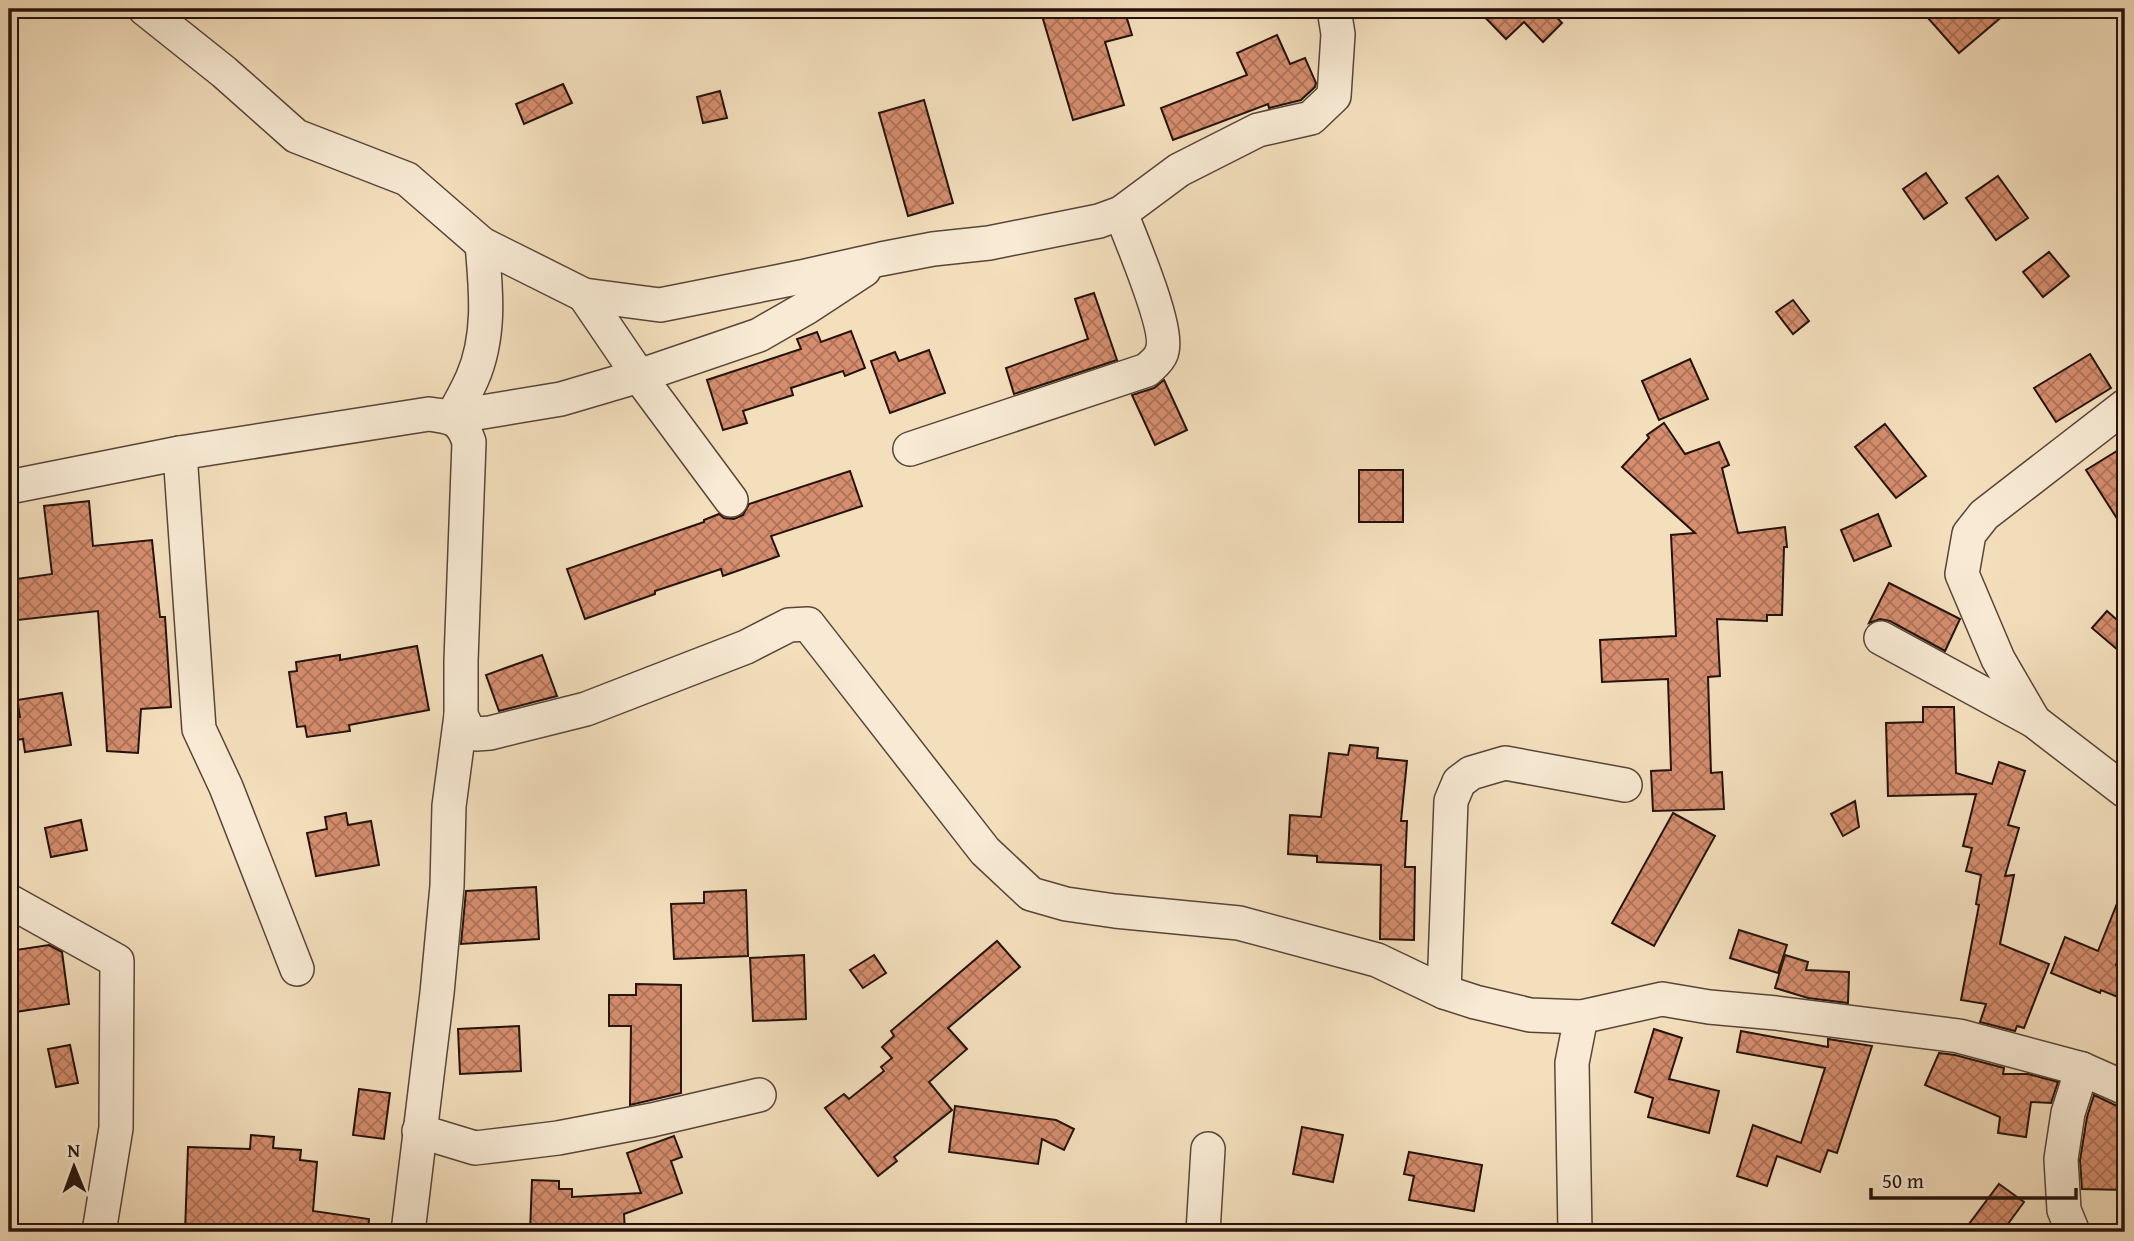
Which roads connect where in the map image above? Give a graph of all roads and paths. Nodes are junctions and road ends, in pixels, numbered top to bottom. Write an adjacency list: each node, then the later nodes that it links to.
1 (145, 9): 4 (street)
2 (1334, 9): 3 (street)
3 (1121, 213): 5 (street); 10 (street)
4 (482, 244): 6 (street); 9 (street)
5 (881, 259): 6 (street); 7 (street)
6 (583, 295): 7 (street)
7 (639, 376): 9 (street); 13 (street)
8 (2125, 405): 16 (street)
9 (452, 417): 11 (street); 15 (street)
10 (910, 449)
11 (180, 453): 12 (street); 20 (street)
12 (9, 487)
13 (731, 500)
14 (1881, 638): 16 (street)
15 (461, 715): 21 (street); 26 (street)
16 (2034, 721): 18 (street)
17 (1625, 785): 21 (street)
18 (2125, 791)
19 (9, 901): 28 (street)
20 (297, 969)
21 (1444, 992): 22 (street)
22 (1581, 1017): 23 (street); 31 (street)
23 (2082, 1069): 24 (street); 32 (street)
24 (2125, 1088)
25 (759, 1095): 26 (street)
26 (419, 1131): 29 (street)
27 (1208, 1149): 30 (street)
28 (99, 1232)
29 (408, 1232)
30 (1203, 1232)
31 (1575, 1232)
32 (2073, 1232)

